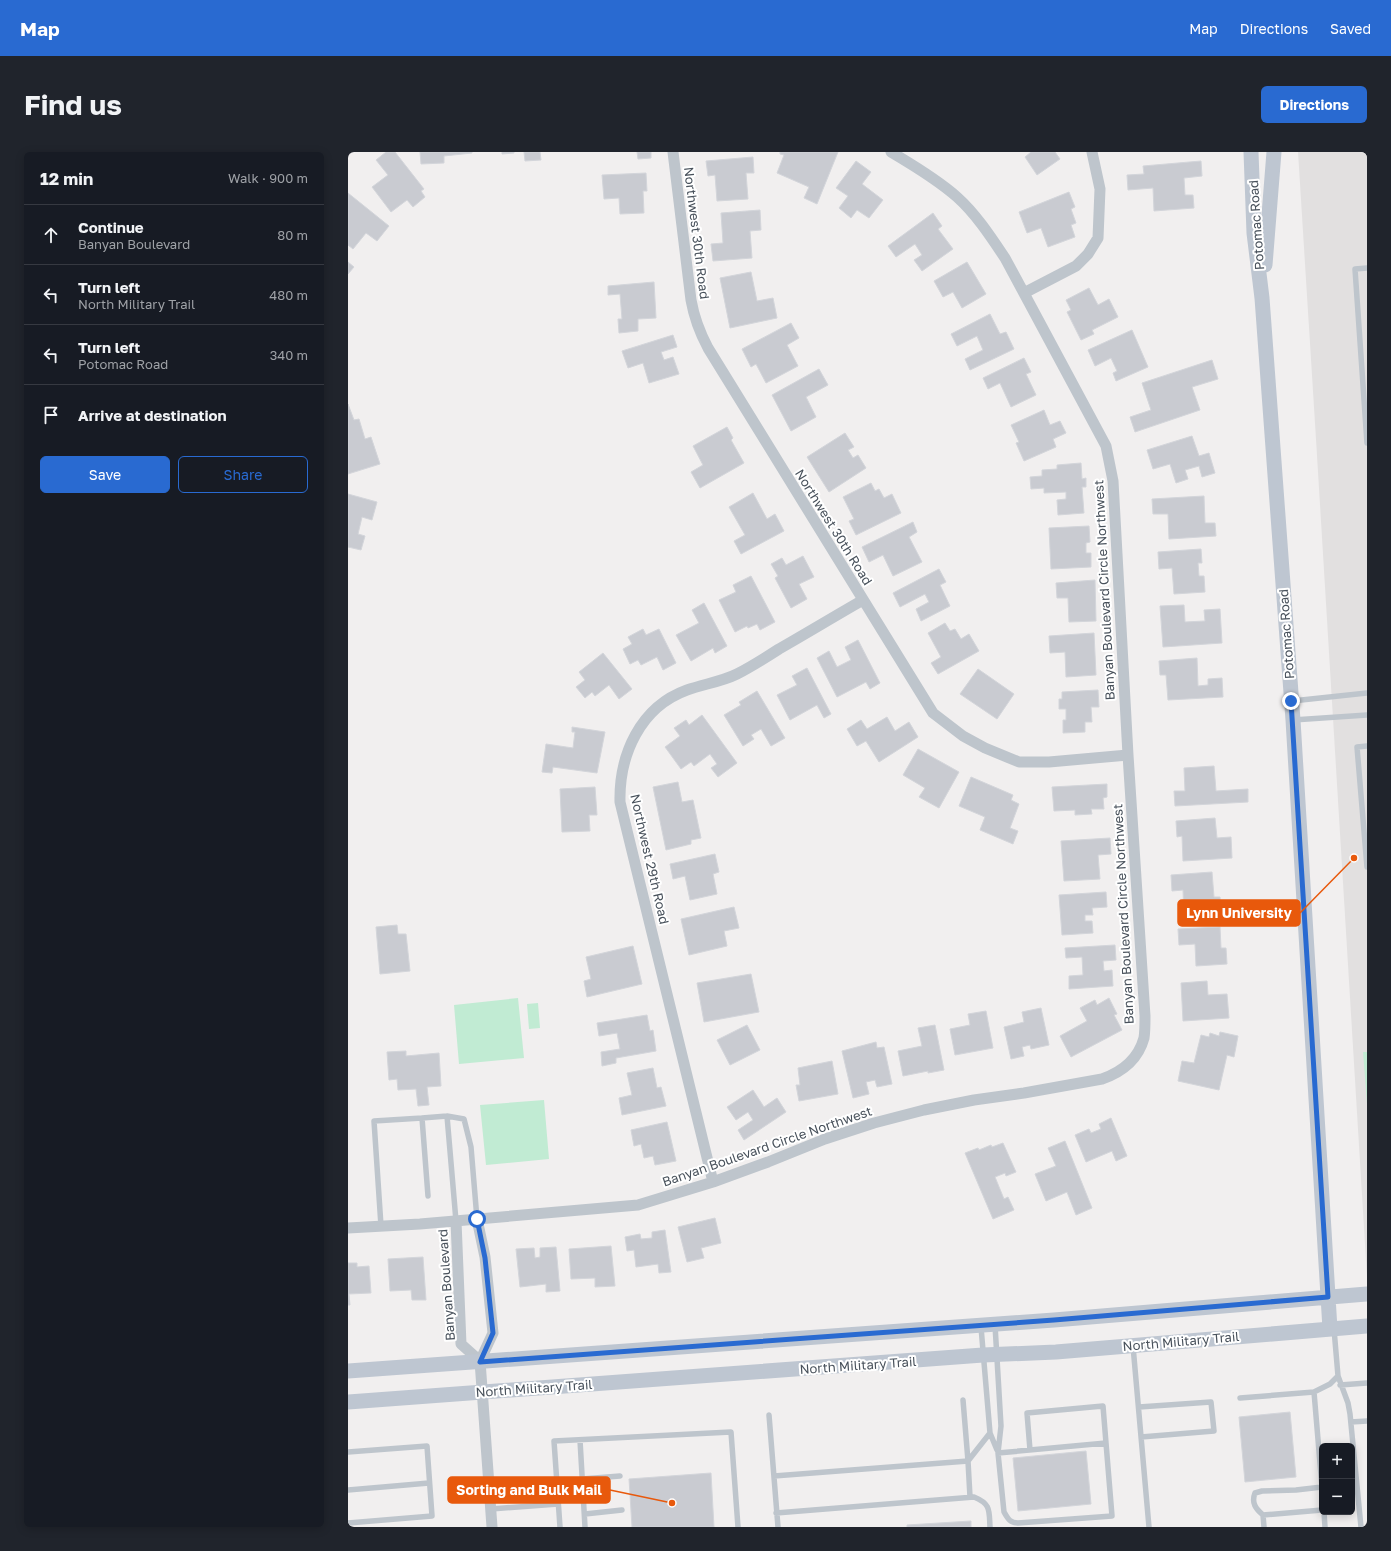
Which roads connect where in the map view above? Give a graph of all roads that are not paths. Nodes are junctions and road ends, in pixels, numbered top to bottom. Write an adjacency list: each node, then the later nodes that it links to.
1 (673, 152): 10 (street, Northwest 30th Road)
2 (891, 152): 7 (street, Banyan Boulevard Circle Northwest)
3 (1092, 152): 7 (street)
4 (1251, 152): 8 (main road, Potomac Road)
5 (1274, 152): 8 (main road, Potomac Road)
6 (1367, 268): 9 (lane)
7 (1024, 293): 16 (street, Banyan Boulevard Circle Northwest)
8 (1262, 298): 12 (main road, Potomac Road)
9 (1367, 443)
10 (863, 600): 16 (street, Northwest 30th Road); 20 (street, Northwest 29th Road)
11 (1367, 693): 12 (lane)
12 (1291, 701): 14 (main road, Potomac Road)
13 (1367, 715): 14 (lane)
14 (1293, 720): 27 (main road, Potomac Road)
15 (1367, 746): 17 (lane)
16 (1128, 755): 20 (street, Banyan Boulevard Circle Northwest)
17 (1367, 867)
18 (447, 1116): 19 (lane); 22 (lane); 23 (lane)
19 (422, 1118): 21 (lane); 24 (lane)
20 (713, 1182): 22 (street, Banyan Boulevard Circle Northwest)
21 (428, 1196)
22 (477, 1219): 23 (street, Banyan Boulevard Circle Northwest); 33 (street)
23 (456, 1221): 24 (street, Banyan Boulevard Circle Northwest); 33 (street, Banyan Boulevard)
24 (381, 1226): 25 (street, Banyan Boulevard Circle Northwest)
25 (348, 1228)
26 (1367, 1294): 27 (main road)
27 (1328, 1297): 28 (main road); 30 (main road, Potomac Road)
28 (988, 1325): 32 (lane); 32 (lane); 33 (main road)
29 (1367, 1326): 30 (main road, North Military Trail)
30 (1332, 1329): 31 (main road, North Military Trail); 35 (lane)
31 (1133, 1345): 32 (main road, North Military Trail); 43 (lane)
32 (990, 1355): 38 (main road, North Military Trail); 47 (lane); 53 (lane)
33 (480, 1362): 34 (main road); 38 (street)
34 (348, 1371)
35 (1338, 1376): 37 (lane); 39 (lane)
36 (1367, 1383): 37 (lane)
37 (1340, 1385): 46 (lane)
38 (482, 1392): 42 (main road, North Military Trail); 64 (street)
39 (1314, 1392): 40 (lane); 58 (lane)
40 (1240, 1398)
41 (963, 1400): 54 (lane)
42 (348, 1402)
43 (1138, 1407): 48 (lane); 48 (lane)
44 (769, 1415): 56 (lane)
45 (1367, 1421): 46 (lane)
46 (1351, 1422): 81 (lane)
47 (990, 1433): 53 (lane); 54 (lane)
48 (1141, 1437): 78 (lane)
49 (580, 1440): 57 (lane); 63 (lane); 75 (lane)
50 (1106, 1443): 51 (lane); 51 (lane); 53 (lane)
51 (1030, 1450): 53 (lane)
52 (348, 1452): 59 (lane)
53 (998, 1452)
54 (968, 1461): 56 (lane); 62 (lane)
55 (620, 1476): 57 (lane)
56 (774, 1476): 67 (lane)
57 (582, 1479): 68 (lane)
58 (1321, 1479)
59 (429, 1484): 61 (lane); 71 (lane)
60 (1319, 1487): 69 (lane)
61 (348, 1490)
62 (970, 1497): 67 (lane); 77 (lane)
63 (558, 1504): 64 (lane); 73 (lane)
64 (491, 1509): 72 (street)
65 (622, 1510): 68 (lane)
66 (1319, 1511): 69 (lane)
67 (776, 1513): 76 (lane)
68 (585, 1514): 74 (lane)
69 (1263, 1515): 79 (lane)
70 (1324, 1515): 80 (lane)
71 (348, 1523)
72 (492, 1527)
73 (560, 1527)
74 (586, 1527)
75 (738, 1527)
76 (778, 1527)
77 (990, 1527)
78 (1149, 1527)
79 (1264, 1527)
80 (1325, 1527)
81 (1361, 1527)

